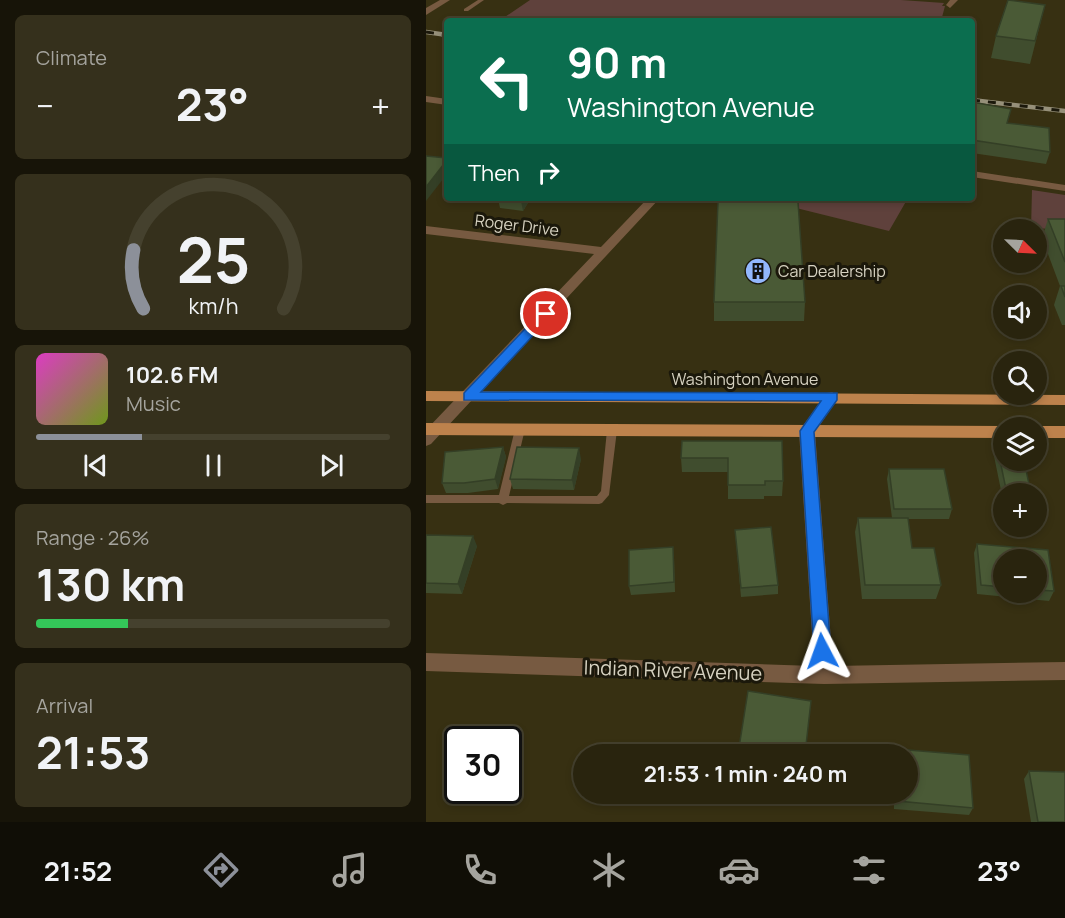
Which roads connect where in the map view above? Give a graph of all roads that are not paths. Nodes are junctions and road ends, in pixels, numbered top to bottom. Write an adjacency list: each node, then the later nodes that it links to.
1 (446, 0): 4 (street)
2 (481, 0): 3 (lane)
3 (466, 10)
4 (426, 12)
5 (426, 99): 6 (street)
6 (444, 102)
7 (975, 174): 8 (street)
8 (1065, 188)
9 (651, 201): 11 (street)
10 (426, 230): 11 (street, Roger Drive)
11 (604, 251): 13 (street)
12 (426, 396): 13 (main road, Washington Avenue)
13 (469, 397): 14 (main road, Washington Avenue); 22 (street)
14 (832, 397): 15 (main road, Washington Avenue); 18 (street)
15 (1065, 400)
16 (519, 429): 17 (main road); 22 (main road); 24 (lane)
17 (612, 430): 18 (main road); 24 (lane)
18 (807, 431): 19 (main road); 27 (street)
19 (993, 432)
20 (1047, 432): 21 (main road)
21 (1065, 432)
22 (430, 433)
23 (426, 499): 24 (lane)
24 (503, 501)
25 (426, 662): 27 (street, Indian River Avenue)
26 (1065, 670): 27 (street, Indian River Avenue)
27 (824, 675)

